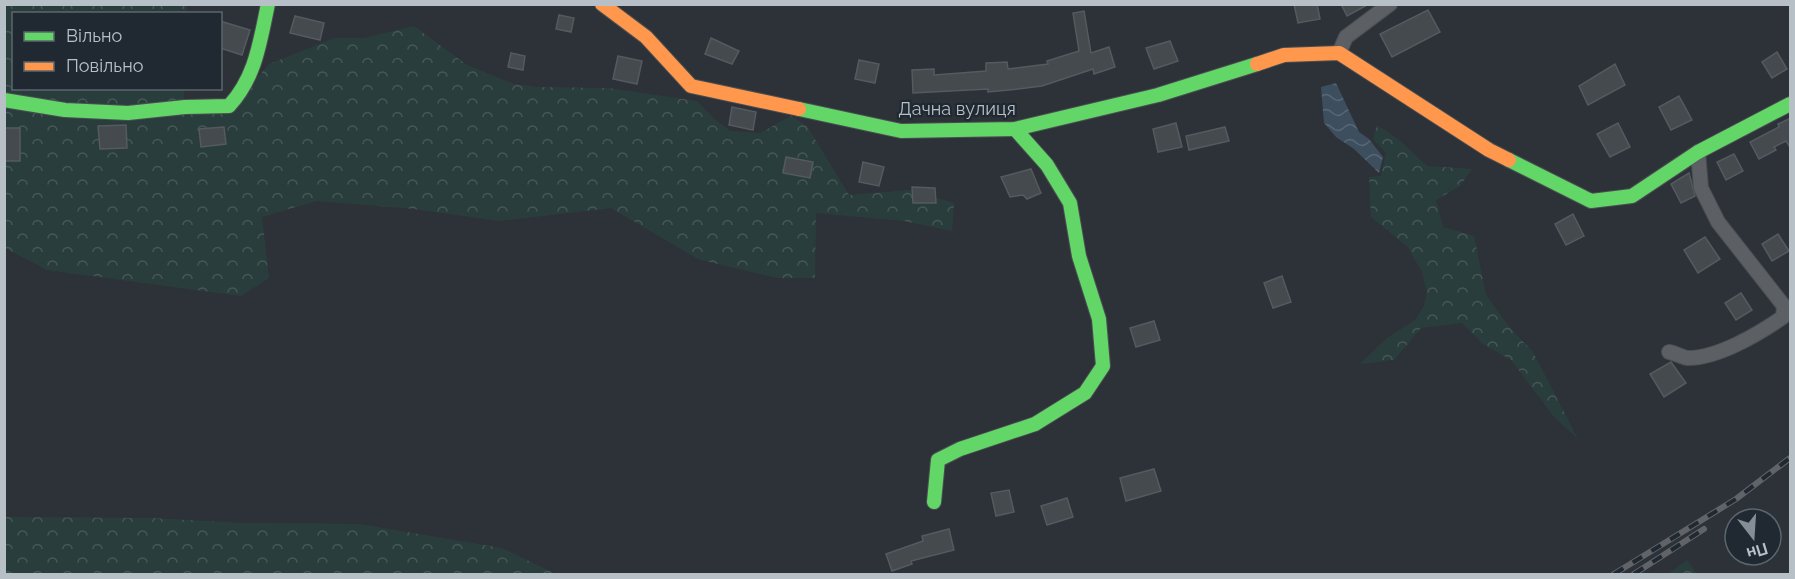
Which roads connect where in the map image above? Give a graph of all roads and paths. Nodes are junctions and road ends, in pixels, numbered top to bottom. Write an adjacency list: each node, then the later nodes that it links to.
1 (268, 4): 5 (street)
2 (602, 4): 7 (street, Дачна вулиця)
3 (1390, 4): 4 (street)
4 (1339, 53): 7 (street, Дачна вулиця); 8 (street)
5 (4, 100)
6 (1791, 104): 8 (street)
7 (1015, 129): 10 (street)
8 (1698, 152): 9 (street)
9 (1669, 351)
10 (933, 502)

